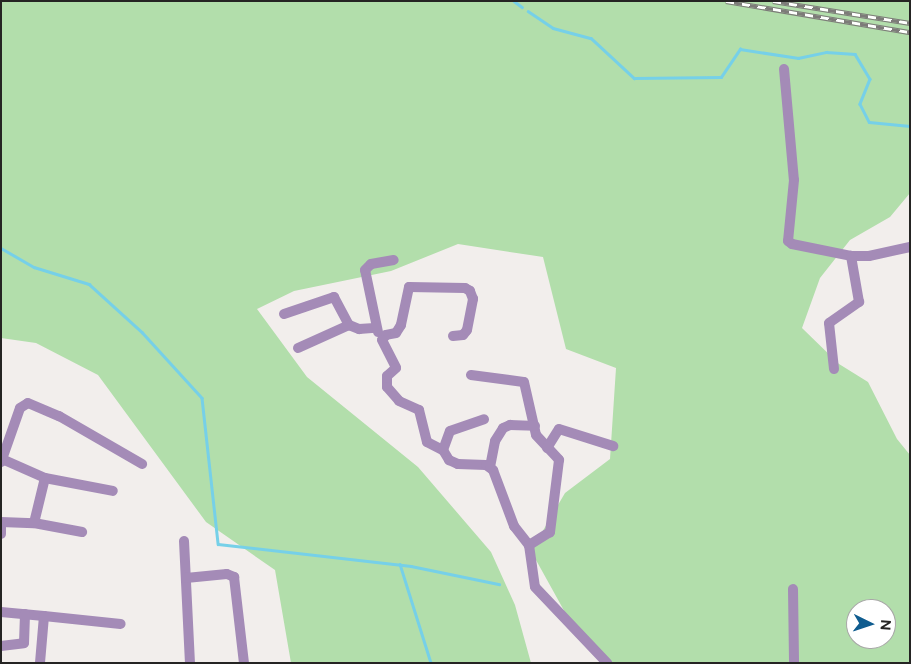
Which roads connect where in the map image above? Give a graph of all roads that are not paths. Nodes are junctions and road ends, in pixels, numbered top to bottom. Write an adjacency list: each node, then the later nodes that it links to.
1 (784, 69): 3 (street)
2 (910, 247): 3 (street)
3 (851, 256): 11 (street)
4 (394, 260): 7 (street)
5 (284, 314): 6 (street)
6 (350, 325): 7 (street); 10 (street)
7 (376, 328): 9 (street)
8 (453, 336): 9 (street)
9 (382, 340): 17 (street)
10 (298, 348)
11 (834, 369)
12 (471, 375): 14 (street)
13 (484, 419): 17 (street)
14 (535, 426): 16 (street); 20 (street)
15 (613, 446): 16 (street)
16 (547, 448): 29 (street)
17 (443, 450): 20 (street)
18 (2, 461): 19 (street); 21 (street)
19 (142, 464)
20 (490, 467): 29 (street)
21 (45, 478): 22 (street); 24 (street)
22 (113, 491)
23 (1, 522): 24 (street)
24 (34, 523): 26 (street)
25 (1, 526): 27 (street)
26 (82, 532)
27 (1, 534)
28 (184, 541): 30 (street)
29 (529, 545): 40 (street)
30 (186, 578): 38 (street); 39 (street)
31 (793, 589): 41 (street)
32 (1, 612): 33 (street)
33 (25, 614): 34 (street); 36 (street)
34 (44, 616): 35 (street); 37 (street)
35 (120, 624)
36 (1, 646)
37 (40, 663)
38 (190, 663)
39 (244, 663)
40 (606, 663)
41 (794, 663)

